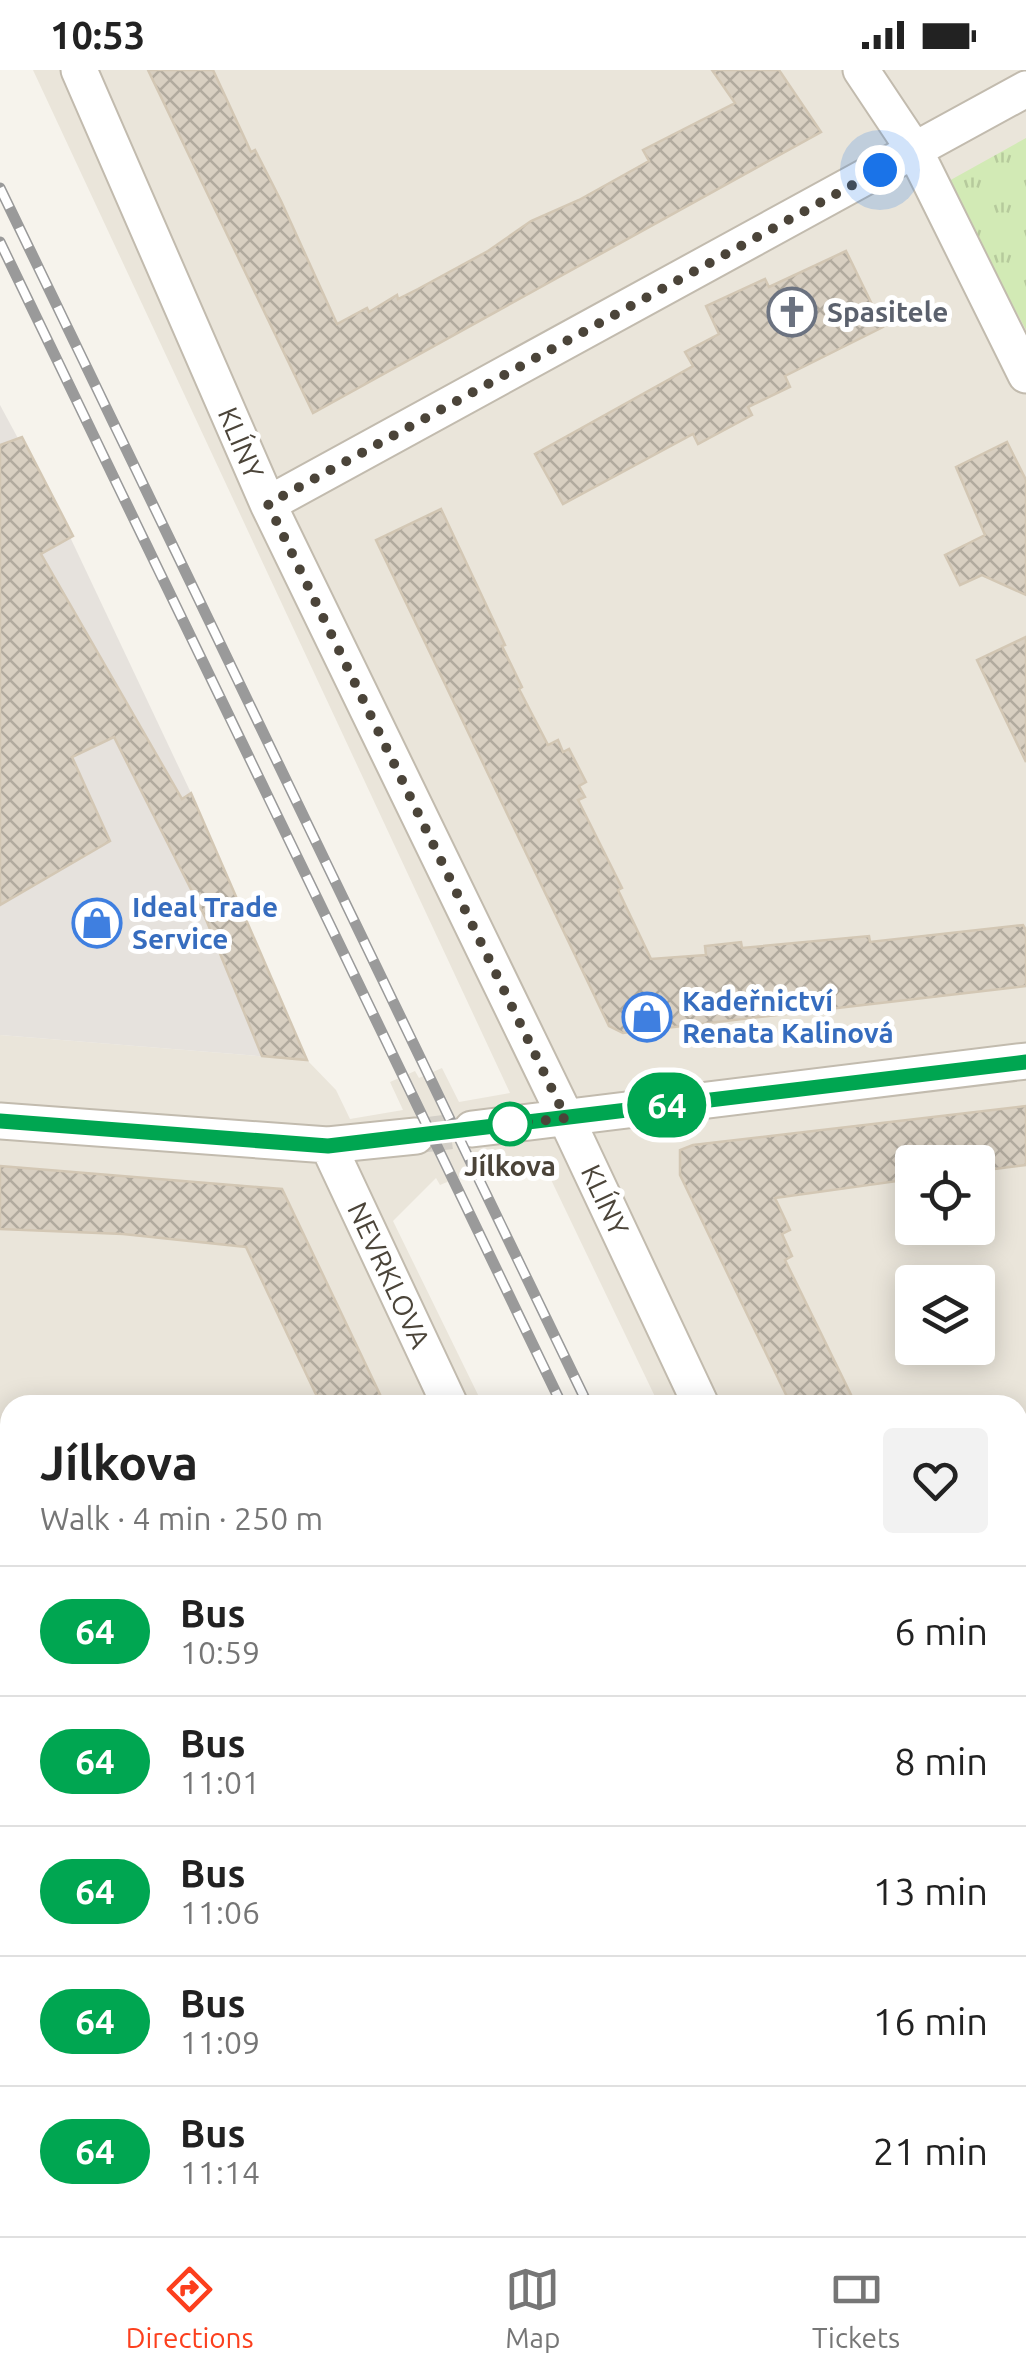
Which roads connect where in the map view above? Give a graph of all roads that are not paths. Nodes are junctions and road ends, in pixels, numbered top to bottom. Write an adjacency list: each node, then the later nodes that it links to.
1 (79, 70): 6 (street, KLÍNY)
2 (861, 70): 4 (street)
3 (1026, 89): 4 (street)
4 (915, 151): 5 (street); 6 (street)
5 (1026, 374)
6 (268, 504): 8 (street, KLÍNY)
7 (1026, 1062): 8 (street)
8 (566, 1118): 10 (street); 14 (street, KLÍNY)
9 (0, 1121): 12 (street)
10 (472, 1129)
11 (416, 1136): 12 (street)
12 (328, 1146): 13 (street, NEVRKLOVA)
13 (445, 1395)
14 (697, 1395)

